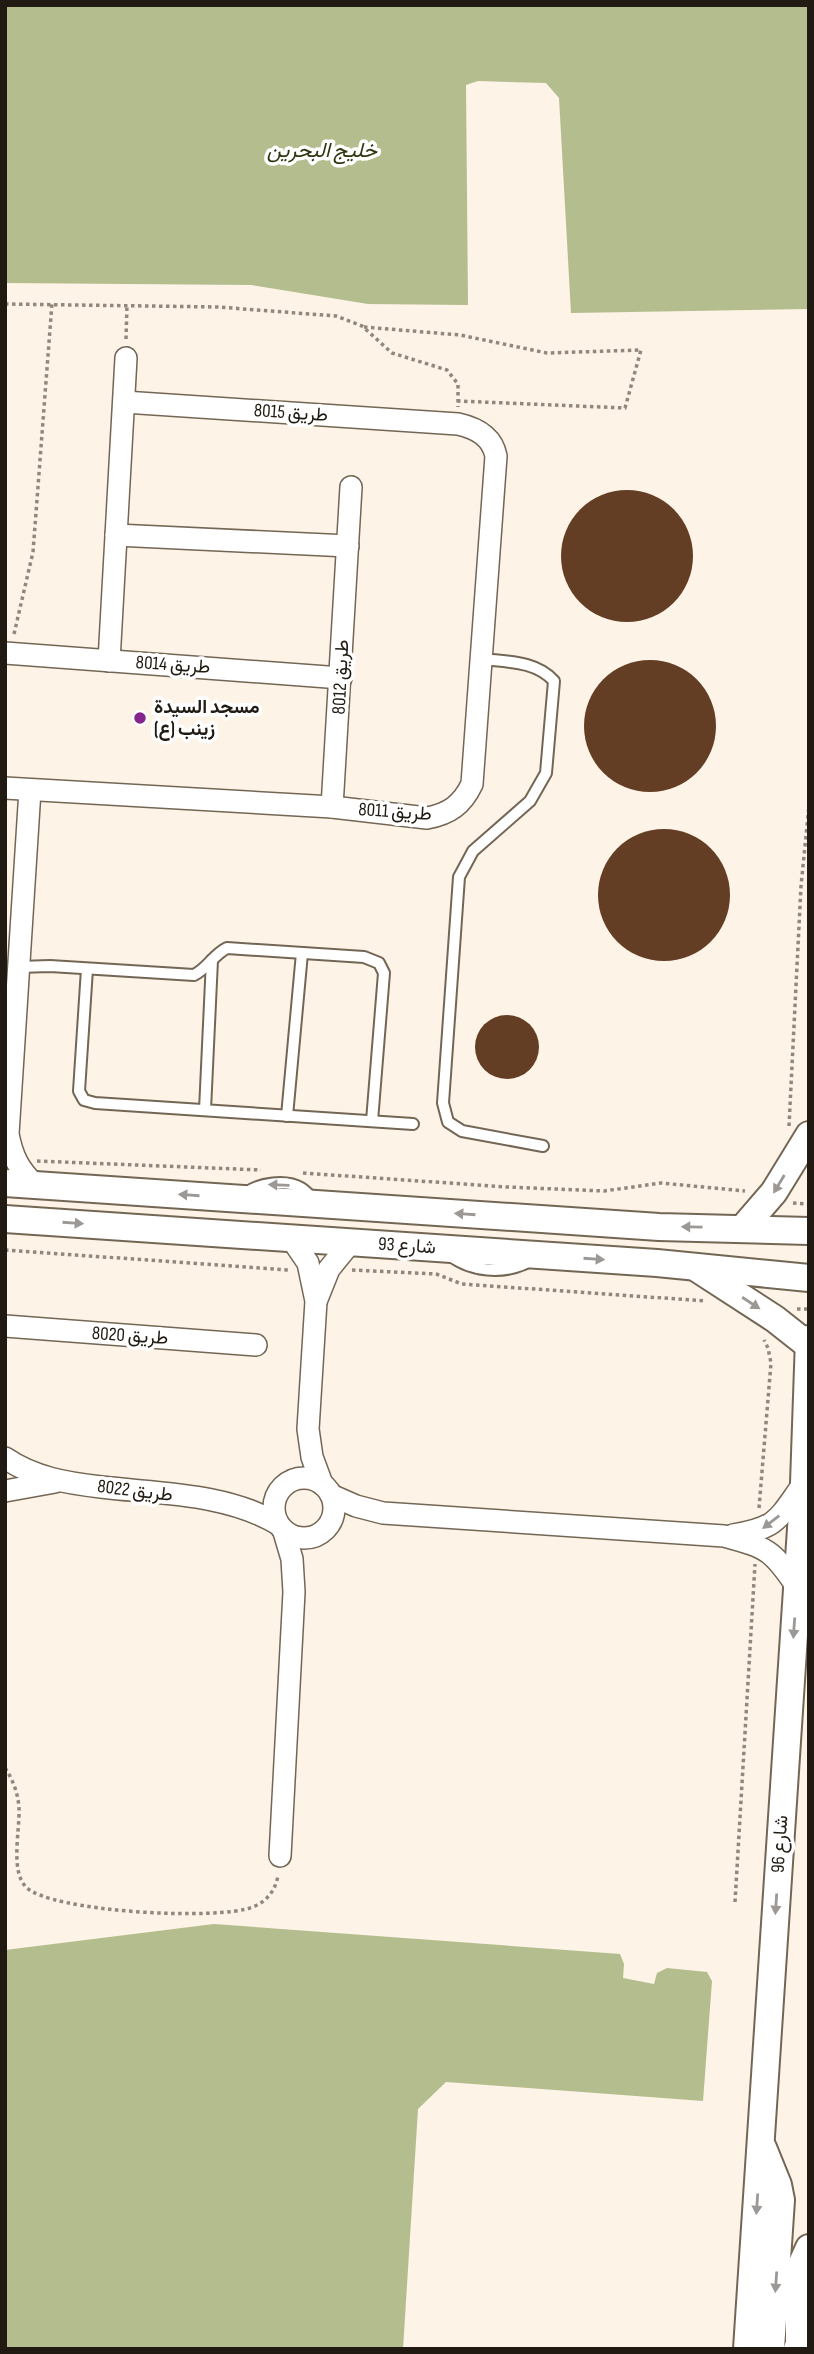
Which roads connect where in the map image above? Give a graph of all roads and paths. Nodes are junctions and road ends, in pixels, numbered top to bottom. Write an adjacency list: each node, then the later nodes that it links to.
1 (52, 303): 2 (path); 3 (path); 12 (path)
2 (5, 304)
3 (127, 306): 4 (path); 5 (path)
4 (362, 326): 6 (path); 6 (path)
5 (126, 358): 7 (street)
6 (458, 401): 8 (path)
7 (124, 402): 8 (street, طريق 8015); 10 (street)
8 (458, 424): 13 (street, طريق 8011)
9 (351, 487): 11 (street, طريق 8012)
10 (116, 534): 11 (street); 14 (street)
11 (348, 546): 15 (street, طريق 8012)
12 (9, 647): 14 (street, طريق 8014)
13 (483, 659): 19 (street, طريق 8011); 29 (lane)
14 (109, 661): 15 (street, طريق 8014)
15 (341, 678): 19 (street, طريق 8012)
16 (5, 788): 17 (street, طريق 8011)
17 (30, 790): 19 (street, طريق 8011); 22 (street)
18 (809, 806): 28 (path)
19 (332, 807)
20 (302, 953): 21 (lane); 25 (lane); 26 (lane)
21 (212, 960): 23 (lane); 24 (lane)
22 (19, 967): 23 (lane); 30 (street)
23 (87, 969): 24 (lane)
24 (205, 1110): 25 (lane)
25 (287, 1115): 26 (lane)
26 (372, 1121): 27 (lane)
27 (413, 1124)
28 (798, 1134): 35 (street, one-way to 35)
29 (543, 1146)
30 (8, 1154): 31 (path); 35 (street, شارع 93, one-way to 30)
31 (264, 1170)
32 (291, 1172): 33 (path)
33 (755, 1186)
34 (5, 1219): 37 (street, شارع 93, one-way to 37)
35 (743, 1228): 36 (street, شارع 93)
36 (809, 1231)
37 (291, 1238): 38 (street, شارع 93); 41 (street)
38 (351, 1242): 40 (street, شارع 93, one-way to 40); 41 (street)
39 (5, 1250): 41 (path)
40 (694, 1266): 42 (street, شارع 93); 48 (street, one-way to 48)
41 (320, 1270): 43 (path); 49 (street)
42 (809, 1278)
43 (712, 1302)
44 (5, 1326): 47 (street, طريق 8020)
45 (759, 1334): 62 (path)
46 (809, 1339): 48 (street, شارع 96)
47 (256, 1345)
48 (808, 1345): 54 (street, شارع 96)
49 (308, 1429): 55 (street); 56 (street)
50 (5, 1458): 53 (street, طريق 8022)
51 (5, 1464): 52 (street)
52 (5, 1479)
53 (60, 1482): 57 (street, طريق 8022); 58 (street, طريق 8022)
54 (804, 1483): 62 (street, one-way to 62); 63 (street, شارع 96)
55 (283, 1486): 56 (street); 58 (street, طريق 8022); 60 (street)
56 (327, 1490): 59 (street); 61 (street)
57 (5, 1491)
58 (210, 1500): 60 (street, طريق 8022)
59 (383, 1513): 61 (street); 62 (street)
60 (281, 1528): 61 (street); 64 (street)
61 (324, 1530): 64 (street)
62 (757, 1538): 63 (street); 67 (path)
63 (797, 1587): 68 (street, شارع 96, one-way to 68)
64 (293, 1592): 66 (street)
65 (5, 1768): 66 (path)
66 (280, 1856)
67 (735, 1902)
68 (761, 2144): 70 (street, شارع 96, one-way to 70); 71 (street, one-way to 71)
69 (809, 2248): 72 (street)
70 (747, 2349)
71 (771, 2349)
72 (797, 2349)

